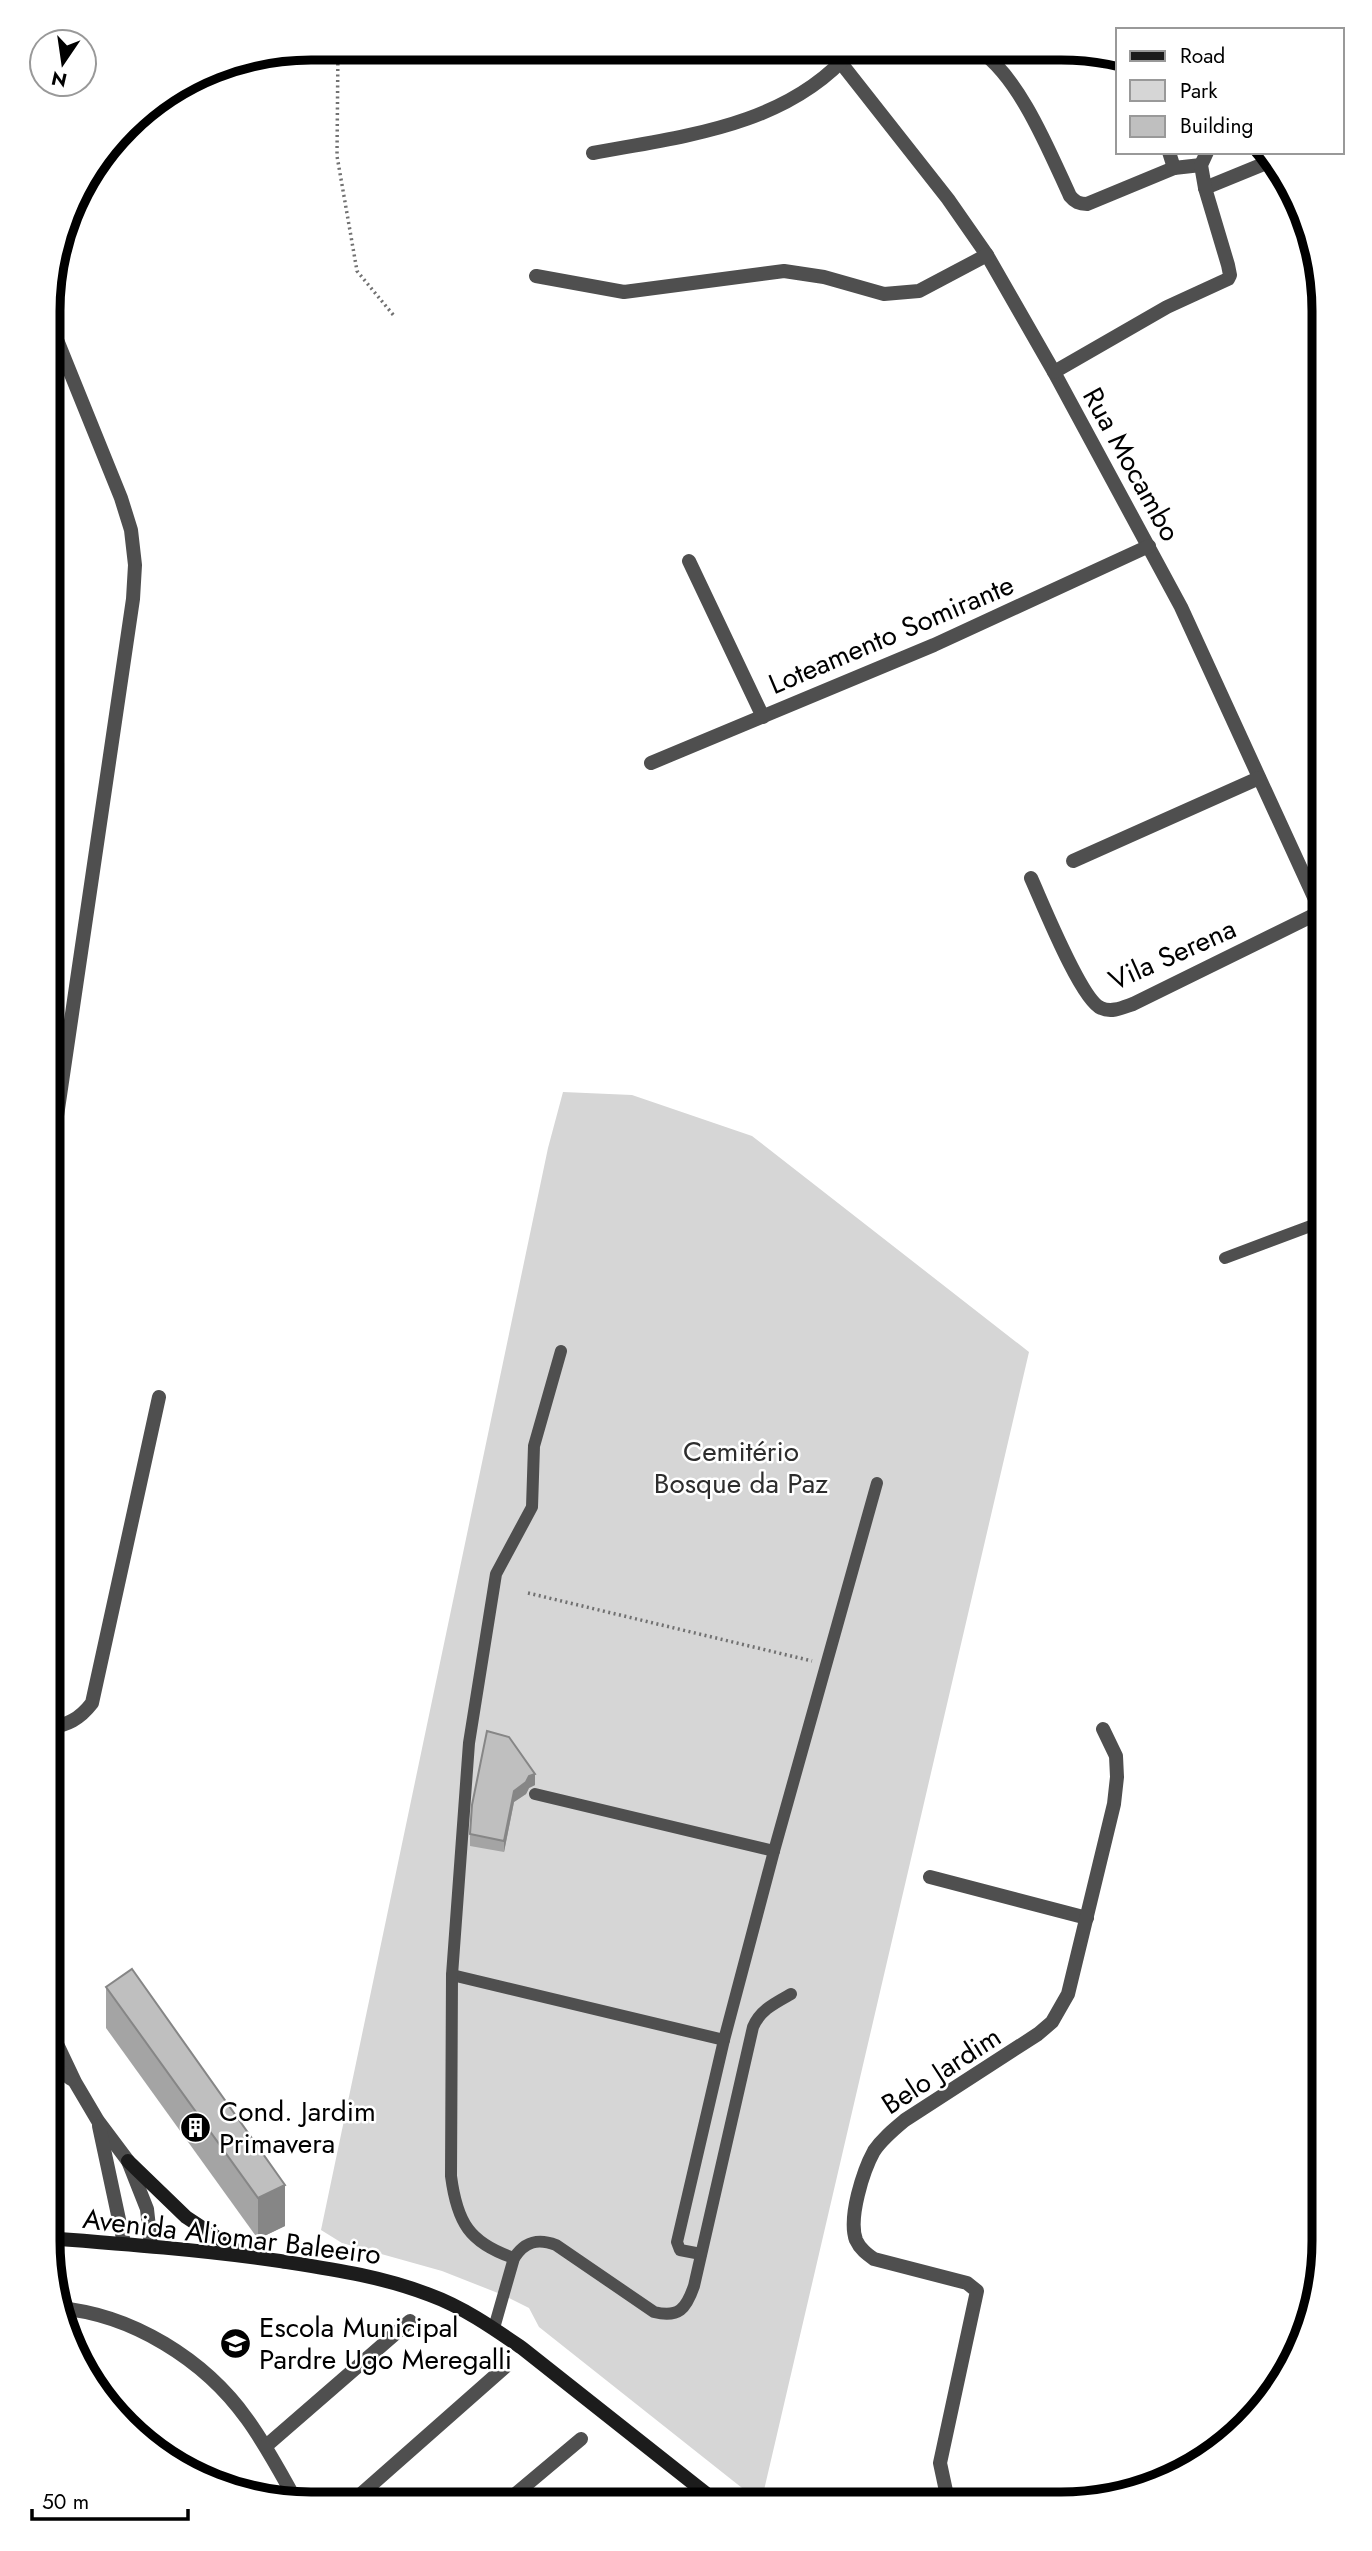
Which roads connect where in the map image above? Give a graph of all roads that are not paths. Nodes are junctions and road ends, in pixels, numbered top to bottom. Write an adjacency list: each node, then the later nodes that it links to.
1 (844, 60): 3 (street)
2 (988, 60): 8 (street)
3 (841, 63): 4 (street); 10 (street, Rua Mocambo)
4 (593, 153)
5 (1170, 154): 8 (street)
6 (1204, 159): 8 (street); 9 (street)
7 (1265, 164): 9 (street)
8 (1174, 168)
9 (1205, 188): 13 (street)
10 (987, 255): 11 (street); 13 (street, Rua Mocambo)
11 (537, 276)
12 (60, 347): 23 (street)
13 (1054, 372): 14 (street, Rua Mocambo)
14 (1149, 547): 16 (street, Loteamento Somirante); 18 (street, Rua Mocambo)
15 (689, 561): 16 (street)
16 (763, 717): 17 (street, Loteamento Somirante)
17 (651, 762)
18 (1259, 778): 19 (street); 21 (street, Rua Mocambo)
19 (1073, 861)
20 (1031, 878): 22 (street, Vila Serena)
21 (1312, 894)
22 (1312, 921)
23 (60, 1095)
24 (1312, 1225): 25 (lane)
25 (1225, 1258)
26 (561, 1351): 35 (lane)
27 (159, 1397): 29 (street)
28 (877, 1483): 32 (lane)
29 (60, 1725)
30 (1103, 1729): 34 (street, Belo Jardim)
31 (535, 1794): 32 (lane)
32 (774, 1851): 37 (lane)
33 (930, 1877): 34 (street)
34 (1087, 1918): 59 (street, Belo Jardim)
35 (452, 1975): 37 (lane); 48 (lane)
36 (791, 1994): 46 (lane)
37 (724, 2040): 46 (lane)
38 (60, 2050): 40 (street)
39 (60, 2071): 40 (street)
40 (75, 2082): 41 (street)
41 (98, 2121): 42 (street); 44 (street)
42 (128, 2161): 45 (street); 47 (main road)
43 (60, 2239): 44 (main road, Avenida Aliomar Baleeiro)
44 (124, 2244): 45 (main road, Avenida Aliomar Baleeiro)
45 (151, 2246): 47 (main road, Avenida Aliomar Baleeiro)
46 (701, 2254): 48 (lane)
47 (246, 2256): 51 (main road, Avenida Aliomar Baleeiro)
48 (514, 2258): 51 (lane)
49 (69, 2310): 54 (street)
50 (410, 2321): 54 (street)
51 (494, 2328): 58 (main road, Avenida Aliomar Baleeiro)
52 (505, 2367): 56 (street)
53 (581, 2439): 57 (street)
54 (266, 2446): 55 (street)
55 (291, 2491)
56 (363, 2492)
57 (518, 2492)
58 (704, 2492)
59 (947, 2492)

